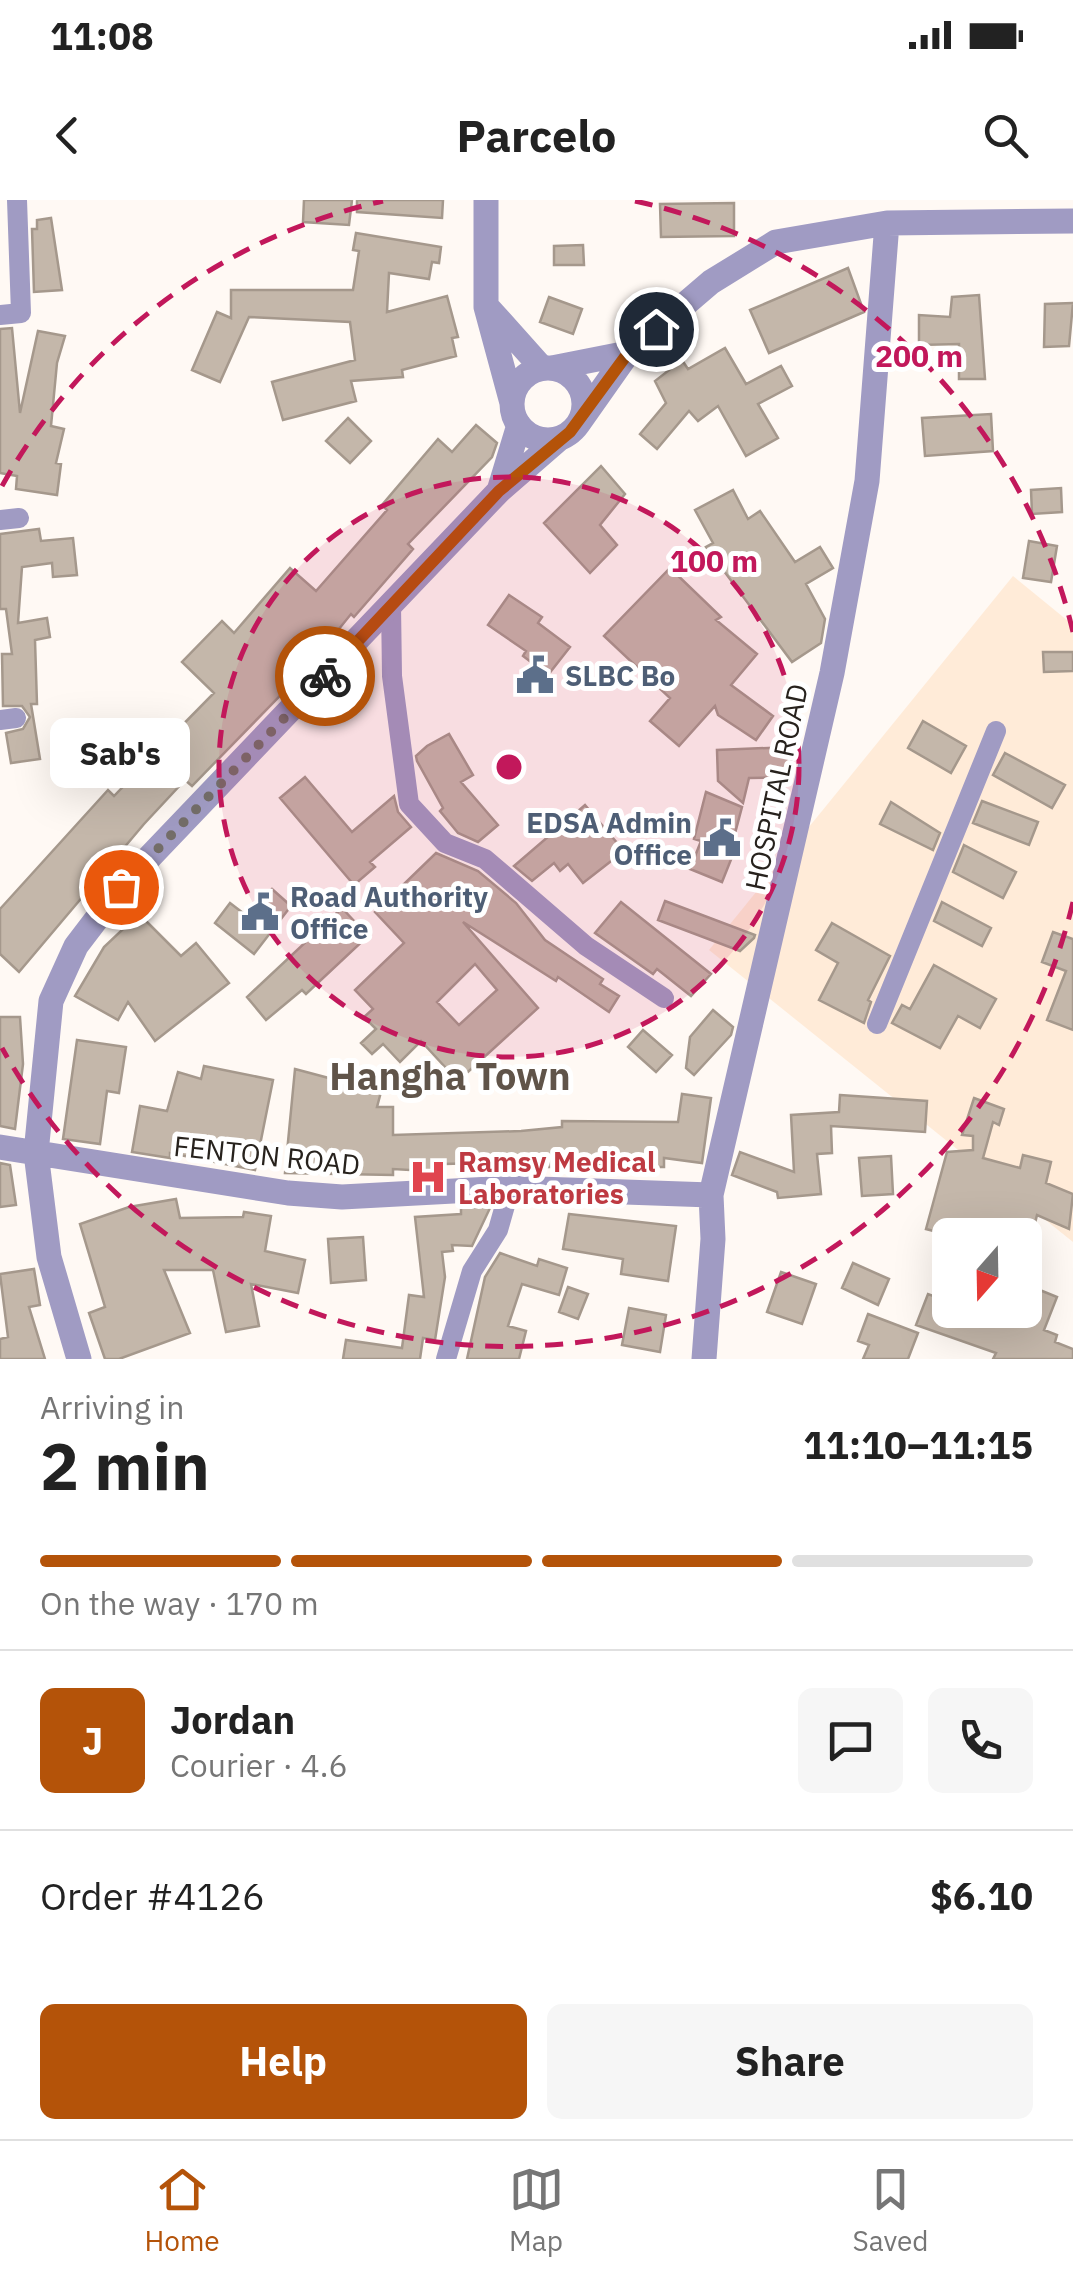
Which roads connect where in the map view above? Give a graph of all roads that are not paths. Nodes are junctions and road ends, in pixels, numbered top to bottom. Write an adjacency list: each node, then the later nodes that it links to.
1 (17, 200): 6 (street)
2 (486, 200): 5 (street)
3 (1073, 221): 4 (street)
4 (886, 223): 7 (street); 19 (street, HOSPITAL ROAD)
5 (486, 307): 8 (street); 9 (street)
6 (0, 315)
7 (628, 353): 8 (street); 10 (street)
8 (547, 368): 9 (street); 10 (street)
9 (515, 414): 10 (street); 11 (street)
10 (569, 431): 11 (street)
11 (499, 491): 12 (street)
12 (392, 605): 14 (street); 17 (street)
13 (996, 731): 15 (street)
14 (664, 998)
15 (877, 1024)
16 (0, 1147): 17 (street, FENTON ROAD)
17 (36, 1153): 18 (street, FENTON ROAD); 21 (street)
18 (510, 1188): 19 (street, FENTON ROAD); 22 (street)
19 (711, 1195): 20 (street, HOSPITAL ROAD)
20 (702, 1357)
21 (79, 1359)
22 (446, 1359)

